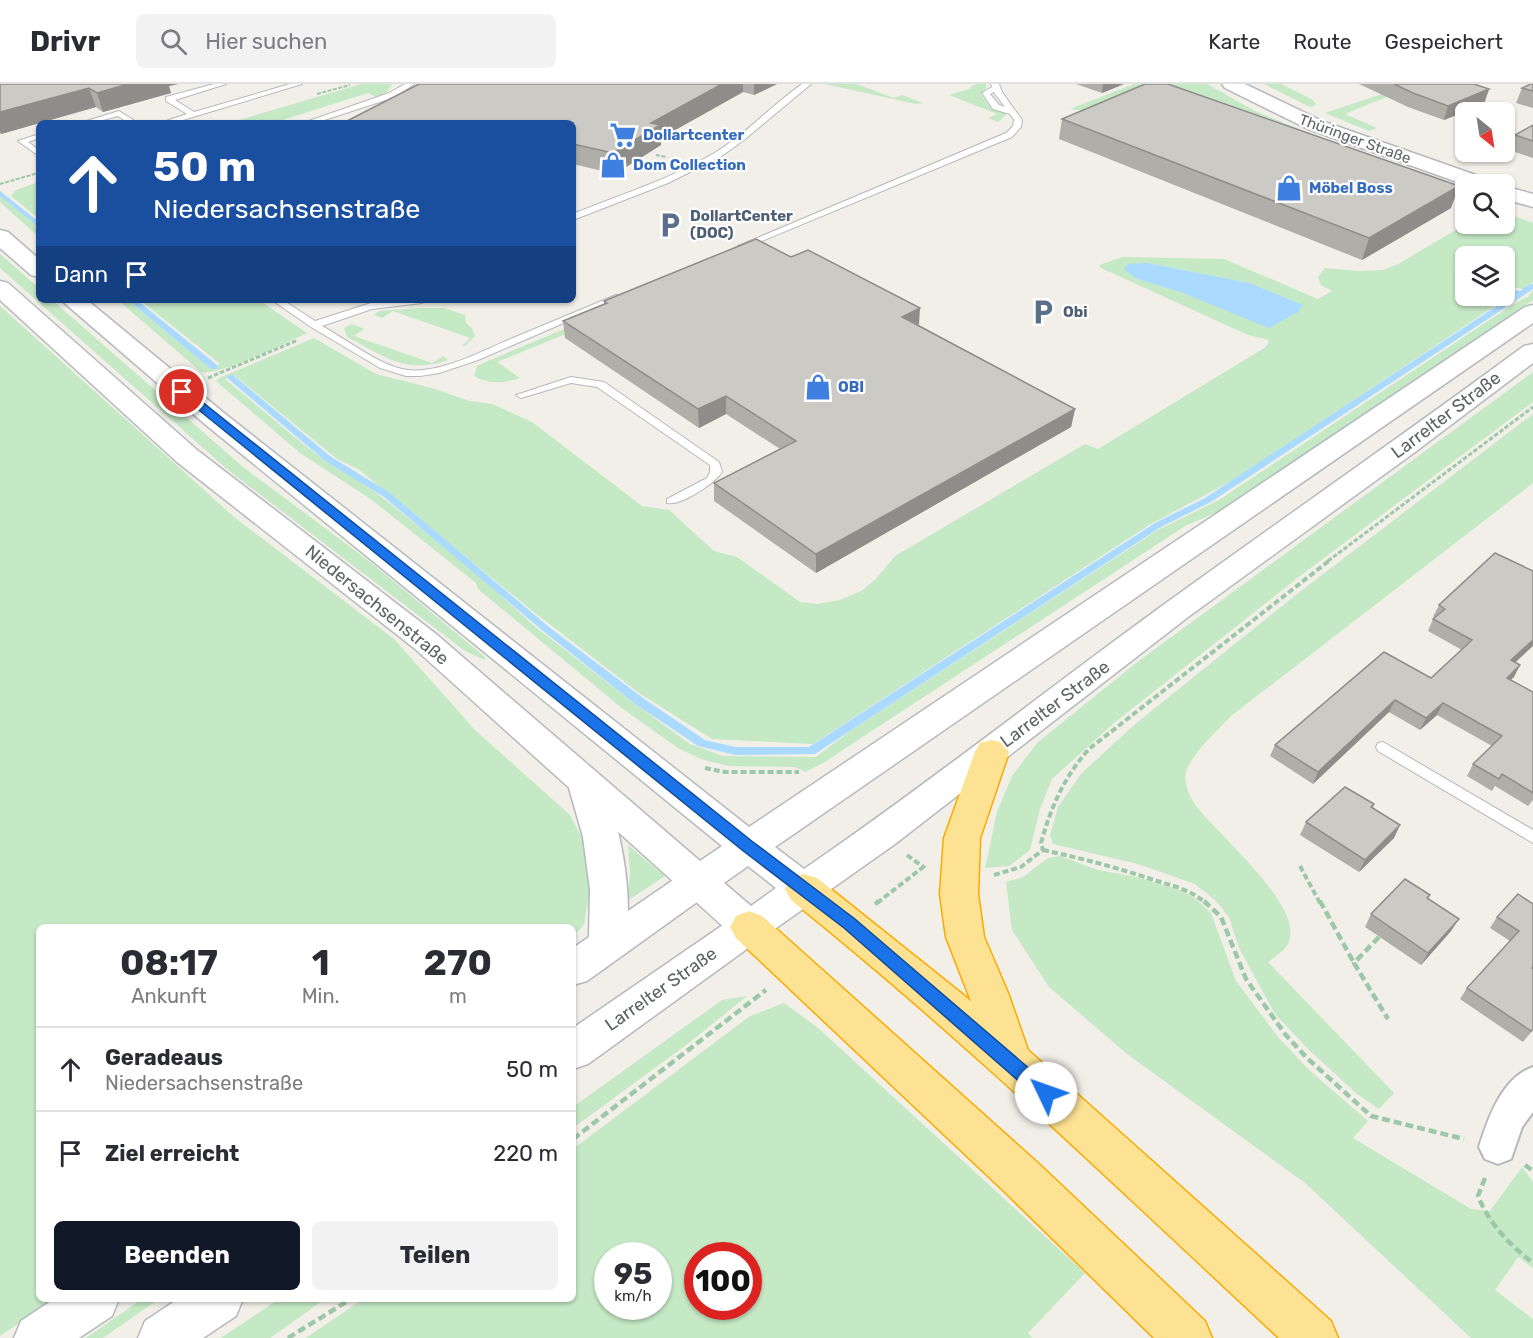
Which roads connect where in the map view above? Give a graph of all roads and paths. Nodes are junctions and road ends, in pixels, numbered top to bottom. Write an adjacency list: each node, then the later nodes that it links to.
1 (222, 84): 7 (lane)
2 (298, 84): 7 (lane)
3 (410, 84): 11 (lane)
4 (807, 84): 19 (lane)
5 (1231, 84): 15 (main road, Thüringer Straße)
6 (996, 86): 21 (lane)
7 (193, 114): 10 (lane)
8 (94, 120): 9 (lane)
9 (130, 120)
10 (174, 120)
11 (316, 120)
12 (36, 137): 13 (lane)
13 (36, 152)
14 (36, 174): 16 (path)
15 (1455, 174)
16 (0, 184)
17 (1515, 195): 18 (main road)
18 (1533, 201)
19 (576, 216)
20 (0, 237): 22 (main road)
21 (729, 252)
22 (36, 267)
23 (0, 288): 38 (main road, Niedersachsenstraße)
24 (632, 292): 29 (lane)
25 (77, 303): 42 (main road)
26 (282, 303): 29 (lane)
27 (396, 303): 29 (lane)
28 (1533, 312): 39 (main road, Larrelter Straße)
29 (319, 328): 31 (path)
30 (1533, 351): 36 (main road, Larrelter Straße)
31 (213, 387)
32 (521, 395): 34 (lane)
33 (1533, 407): 43 (path)
34 (671, 501)
35 (1383, 747): 41 (lane)
36 (992, 752): 40 (main road, Larrelter Straße); 57 (highway)
37 (699, 766): 39 (path)
38 (584, 781): 46 (main road, Niedersachsenstraße); 51 (main road)
39 (826, 792): 42 (main road, Larrelter Straße)
40 (882, 834): 47 (main road, Larrelter Straße); 48 (path)
41 (1533, 837)
42 (747, 846): 46 (main road, Larrelter Straße); 47 (main road)
43 (1043, 850): 45 (path); 60 (path)
44 (1300, 866): 52 (path)
45 (985, 876)
46 (698, 882): 49 (main road, Niedersachsenstraße); 51 (main road, Larrelter Straße)
47 (804, 889): 49 (main road, Larrelter Straße); 57 (highway)
48 (866, 910)
49 (749, 927): 56 (main road, Larrelter Straße); 68 (highway)
50 (1379, 937): 52 (path)
51 (608, 944): 53 (main road, Larrelter Straße)
52 (1354, 963): 55 (path)
53 (576, 967)
54 (756, 998): 59 (path)
55 (1388, 1019)
56 (576, 1050)
57 (1012, 1063): 69 (highway)
58 (1533, 1083): 60 (street)
59 (576, 1137)
60 (1498, 1147): 61 (path)
61 (1533, 1263)
62 (91, 1302): 65 (main road)
63 (215, 1302): 66 (main road)
64 (346, 1302): 67 (path)
65 (38, 1338)
66 (162, 1338)
67 (288, 1338)
68 (1188, 1338)
69 (1314, 1338)

